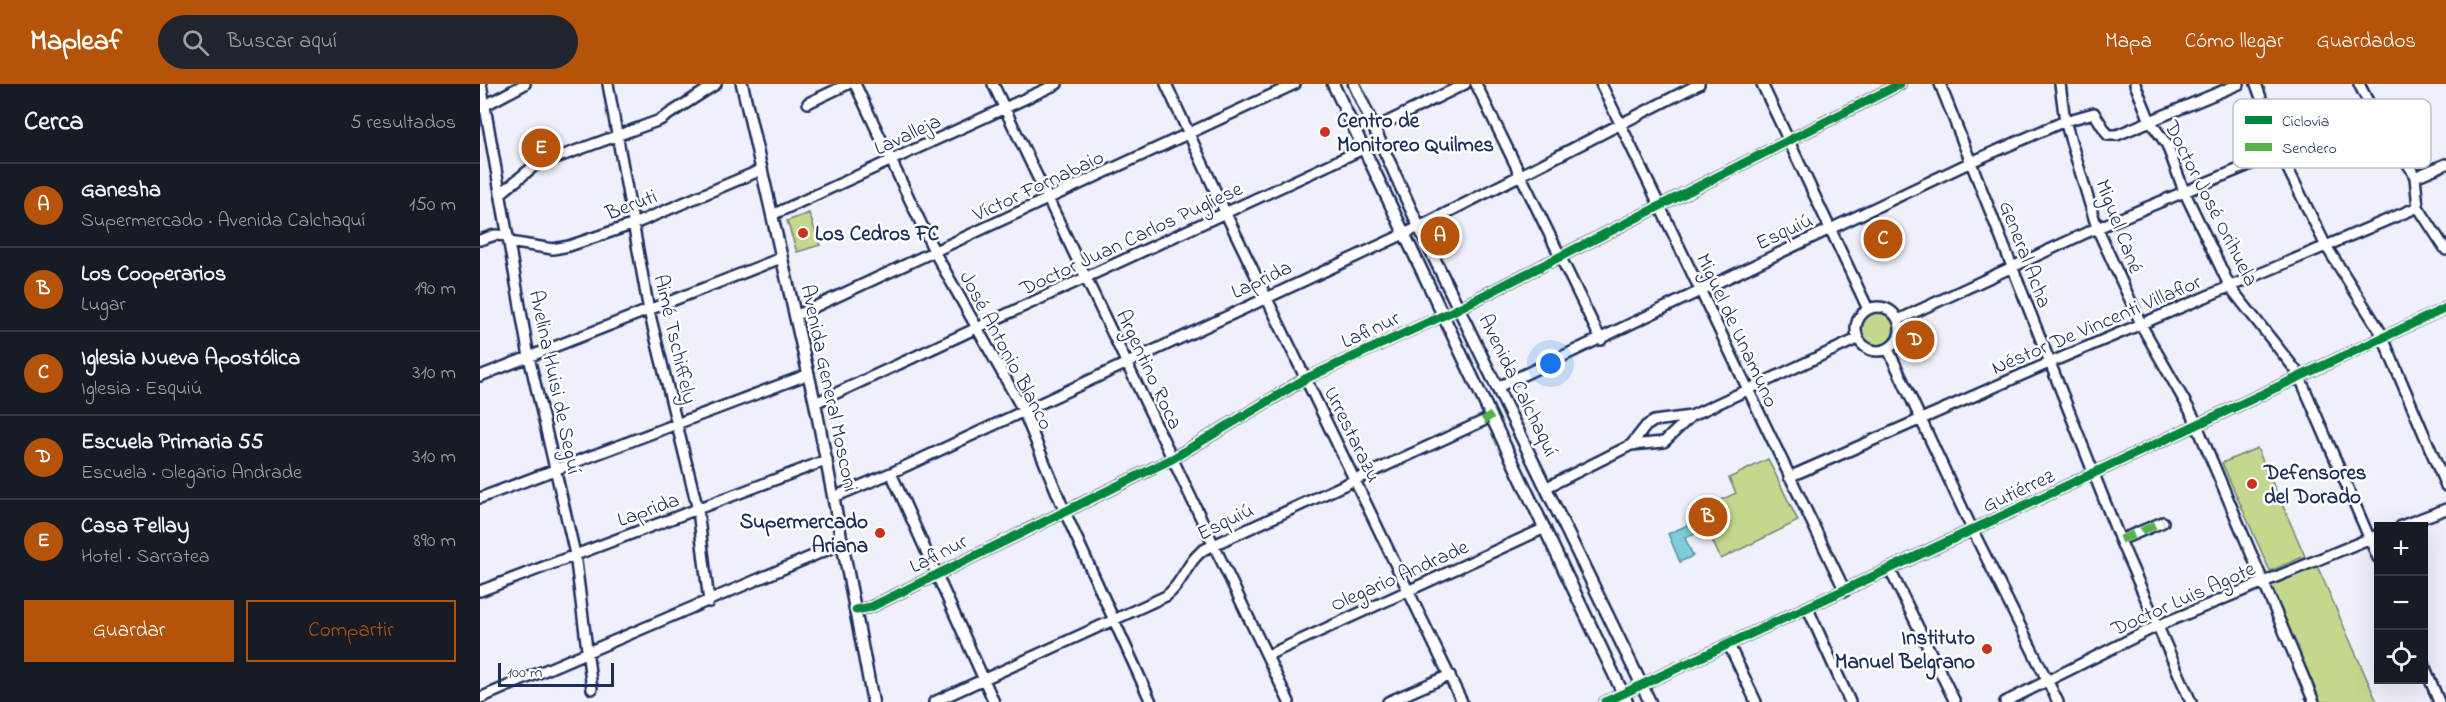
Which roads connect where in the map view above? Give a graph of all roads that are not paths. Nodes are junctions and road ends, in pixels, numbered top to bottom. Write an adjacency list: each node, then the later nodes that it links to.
1 (481, 84): 29 (street, Avelina Huisi de Seguí)
2 (525, 84): 29 (street)
3 (608, 84): 35 (street, Aimé Tschiffely)
4 (716, 84): 35 (street)
5 (742, 84): 45 (main road, Avenida General Mosconi)
6 (848, 84): 28 (street)
7 (855, 84): 39 (street, José Antonio Blanco)
8 (993, 84): 30 (street, Argentino Roca)
9 (1057, 84): 30 (street, Lavalleja)
10 (1166, 84): 36 (street, Urrestarazu)
11 (1295, 84): 36 (street, Víctor Fornabaio)
12 (1333, 84): 38 (main road, Avenida Calchaquí)
13 (1354, 84): 34 (main road, Avenida Calchaquí)
14 (1466, 84): 34 (street)
15 (1476, 84): 46 (street)
16 (1601, 84): 33 (street, Miguel de Unamuno)
17 (1699, 84): 33 (street, Laprida)
18 (1762, 84): 37 (street)
19 (1900, 84): 37 (street, Lafinur)
20 (1940, 84): 40 (street, General Acha)
21 (2060, 84): 31 (street, Miguel Cané)
22 (2135, 84): 32 (street, Doctor José Orihuela)
23 (2239, 84): 32 (street)
24 (2256, 84): 26 (street)
25 (2359, 84): 27 (street)
26 (2261, 99)
27 (2367, 99)
28 (808, 103)
29 (482, 107): 49 (street, Avelina Huisi de Seguí)
30 (1005, 108): 39 (street, Lavalleja); 50 (street, Argentino Roca)
31 (2065, 121): 32 (street, Esquiú); 40 (street, Esquiú); 57 (street, Miguel Cané)
32 (2150, 121): 48 (street, Doctor José Orihuela)
33 (1620, 124): 46 (street, Laprida); 51 (street, Miguel de Unamuno)
34 (1375, 128): 56 (main road, Avenida Calchaquí)
35 (618, 134): 49 (street); 55 (street, Aimé Tschiffely)
36 (1189, 135): 50 (street, Víctor Fornabaio); 53 (street, Urrestarazu)
37 (1788, 140): 51 (street, Lafinur); 58 (street)
38 (1363, 149): 53 (street, Doctor Juan Carlos Pugliese); 59 (main road, Avenida Calchaquí)
39 (892, 162): 54 (street, Lavalleja); 64 (street, José Antonio Blanco)
40 (1971, 162): 58 (street, Esquiú); 67 (street, General Acha)
41 (2446, 164): 47 (street)
42 (2242, 168): 48 (street)
43 (2287, 168): 62 (street)
44 (2409, 168): 47 (street)
45 (761, 170): 54 (main road, Avenida General Mosconi); 55 (street, Beruti)
46 (1520, 176): 56 (street, Laprida); 65 (street)
47 (2415, 177): 52 (street)
48 (2184, 191): 57 (street); 69 (street, Doctor José Orihuela)
49 (500, 194): 60 (street, Avelina Huisi de Seguí)
50 (1048, 200): 64 (street, Víctor Fornabaio); 68 (street, Argentino Roca)
51 (1659, 207): 65 (street, Lafinur); 70 (street, Miguel de Unamuno)
52 (2418, 207): 62 (street, Néstor De Vincenti Villaflor); 63 (street)
53 (1226, 214): 68 (street, Doctor Juan Carlos Pugliese); 71 (street, Urrestarazu)
54 (771, 215): 66 (main road, Avenida General Mosconi)
55 (634, 224): 60 (street, Beruti); 75 (street, Aimé Tschiffely)
56 (1419, 227): 59 (street, Laprida); 72 (main road, Avenida Calchaquí)
57 (2097, 228): 67 (street); 79 (street, Miguel Cané)
58 (1829, 230): 70 (street, Esquiú); 74 (street)
59 (1403, 234): 71 (street, Laprida); 76 (main road, Avenida Calchaquí)
60 (508, 239): 61 (street, Beruti); 85 (street, Avelina Huisi de Seguí)
61 (480, 240)
62 (2326, 246): 69 (street, Néstor De Vincenti Villaflor); 81 (street)
63 (2446, 250)
64 (935, 253): 77 (street, Víctor Fornabaio); 80 (street, José Antonio Blanco)
65 (1559, 256): 72 (street, Lafinur); 83 (street)
66 (781, 258): 75 (street); 77 (main road, Avenida General Mosconi)
67 (2011, 267): 78 (street); 87 (street, General Acha)
68 (1087, 279): 80 (street, Doctor Juan Carlos Pugliese); 86 (street, Argentino Roca)
69 (2230, 287): 79 (street, Néstor De Vincenti Villaflor); 91 (street, Doctor José Orihuela)
70 (1700, 291): 83 (street, Esquiú); 93 (street, Miguel de Unamuno)
71 (1265, 296): 86 (street, Laprida); 90 (street, Urrestarazu)
72 (1460, 308): 76 (street, Lafinur); 92 (main road, Avenida Calchaquí)
73 (2446, 308): 81 (street, Gutiérrez)
74 (1868, 309): 78 (street); 82 (street)
75 (649, 311): 85 (street); 99 (street, Aimé Tschiffely)
76 (1443, 315): 90 (street, Lafinur); 118 (main road, Avenida Calchaquí)
77 (795, 316): 88 (main road, Avenida General Mosconi)
78 (1898, 320): 84 (street)
79 (2140, 324): 87 (street, Néstor De Vincenti Villaflor); 100 (street, Miguel Cané)
80 (977, 329): 94 (street, Doctor Juan Carlos Pugliese); 95 (street, José Antonio Blanco)
81 (2384, 338): 91 (street, Gutiérrez); 109 (street)
82 (1857, 339): 84 (street); 93 (street)
83 (1601, 340): 92 (street, Esquiú)
84 (1888, 350): 97 (street)
85 (530, 357): 89 (street); 104 (street, Avelina Huisi de Seguí)
86 (1126, 362): 95 (street, Laprida); 102 (street, Argentino Roca)
87 (2049, 363): 97 (street, Néstor De Vincenti Villaflor); 106 (street, General Acha)
88 (809, 374): 94 (main road, Avenida General Mosconi); 99 (street)
89 (480, 376)
90 (1305, 378): 102 (street, Lafinur); 108 (street, Urrestarazu)
91 (2301, 378): 100 (street, Gutiérrez); 120 (street, Doctor José Orihuela)
92 (1498, 387): 110 (main road, Avenida Calchaquí)
93 (1747, 392): 96 (street); 107 (street, Miguel de Unamuno)
94 (815, 403): 103 (main road, Avenida General Mosconi)
95 (1023, 410): 105 (street, Laprida); 115 (street, José Antonio Blanco)
96 (1691, 416): 101 (street); 101 (street)
97 (1919, 419): 107 (street, Néstor De Vincenti Villaflor); 119 (street)
98 (1483, 421): 108 (street, Esquiú)
99 (677, 424): 104 (street); 114 (street, Aimé Tschiffely)
100 (2198, 425): 106 (street, Gutiérrez); 127 (street, Miguel Cané)
101 (1631, 445): 110 (street)
102 (1172, 459): 115 (street, Lafinur); 123 (street, Argentino Roca)
103 (827, 460): 111 (main road, Avenida General Mosconi); 114 (street, Laprida)
104 (557, 469): 112 (street); 124 (street, Avelina Huisi de Seguí)
105 (891, 473): 111 (street, Laprida); 126 (street)
106 (2095, 474): 119 (street, Gutiérrez); 121 (street, General Acha)
107 (1789, 477): 130 (street, Miguel de Unamuno)
108 (1356, 479): 123 (street, Esquiú); 129 (street, Urrestarazu)
109 (2446, 486)
110 (1547, 488): 143 (main road, Avenida Calchaquí)
111 (834, 497): 122 (main road, Avenida General Mosconi)
112 (480, 498)
113 (2446, 509): 117 (street)
114 (698, 510): 124 (street, Laprida); 131 (street, Aimé Tschiffely)
115 (1064, 510): 126 (street, Lafinur); 134 (street, José Antonio Blanco)
116 (2163, 522): 121 (street)
117 (2412, 522)
118 (1545, 528): 129 (street, Olegario Andrade); 146 (main road, Avenida Calchaquí)
119 (1973, 531): 125 (street, Gutiérrez); 142 (street)
120 (2374, 537): 127 (street, Doctor Luis Agote)
121 (2120, 540): 135 (street, General Acha)
122 (843, 543): 131 (street); 133 (main road, Avenida General Mosconi)
123 (1214, 545): 134 (street, Esquiú); 138 (street, Argentino Roca)
124 (575, 555): 128 (street, Laprida); 137 (street, Avelina Huisi de Seguí)
125 (1890, 570): 130 (street, Gutiérrez); 158 (street)
126 (936, 574): 133 (street, Lafinur); 141 (street)
127 (2265, 582): 135 (street, Doctor Luis Agote); 162 (street, Miguel Cané)
128 (480, 591)
129 (1409, 591): 138 (street, Olegario Andrade); 139 (street, Urrestarazu)
130 (1845, 591): 132 (street, Gutiérrez)
131 (709, 602): 137 (street)
132 (1808, 609): 136 (street, Gutiérrez); 157 (street)
133 (856, 610): 147 (main road, Avenida General Mosconi)
134 (1114, 619): 141 (street, Esquiú); 150 (street, José Antonio Blanco)
135 (2157, 626): 142 (street, Doctor Luis Agote); 161 (street, General Acha)
136 (1729, 645): 143 (street, Gutiérrez); 156 (street)
137 (589, 652): 144 (street, Avelina Huisi de Seguí); 145 (street)
138 (1268, 655): 151 (street, Argentino Roca)
139 (1450, 675): 152 (street); 153 (street, Urrestarazu)
140 (2428, 675): 163 (street)
141 (984, 679): 148 (street, Esquiú); 149 (street)
142 (2047, 681): 159 (street, Doctor Luis Agote); 160 (street)
143 (1642, 685): 146 (street, Gutiérrez); 155 (main road, Avenida Calchaquí)
144 (592, 688)
145 (480, 698)
146 (1625, 698): 154 (street, Gutiérrez)
147 (873, 702)
148 (934, 702)
149 (994, 702)
150 (1151, 702)
151 (1289, 702)
152 (1388, 702)
153 (1462, 702)
154 (1605, 702)
155 (1650, 702)
156 (1756, 702)
157 (1850, 702)
158 (1955, 702)
159 (2005, 702)
160 (2058, 702)
161 (2191, 702)
162 (2314, 702)
163 (2439, 702)

